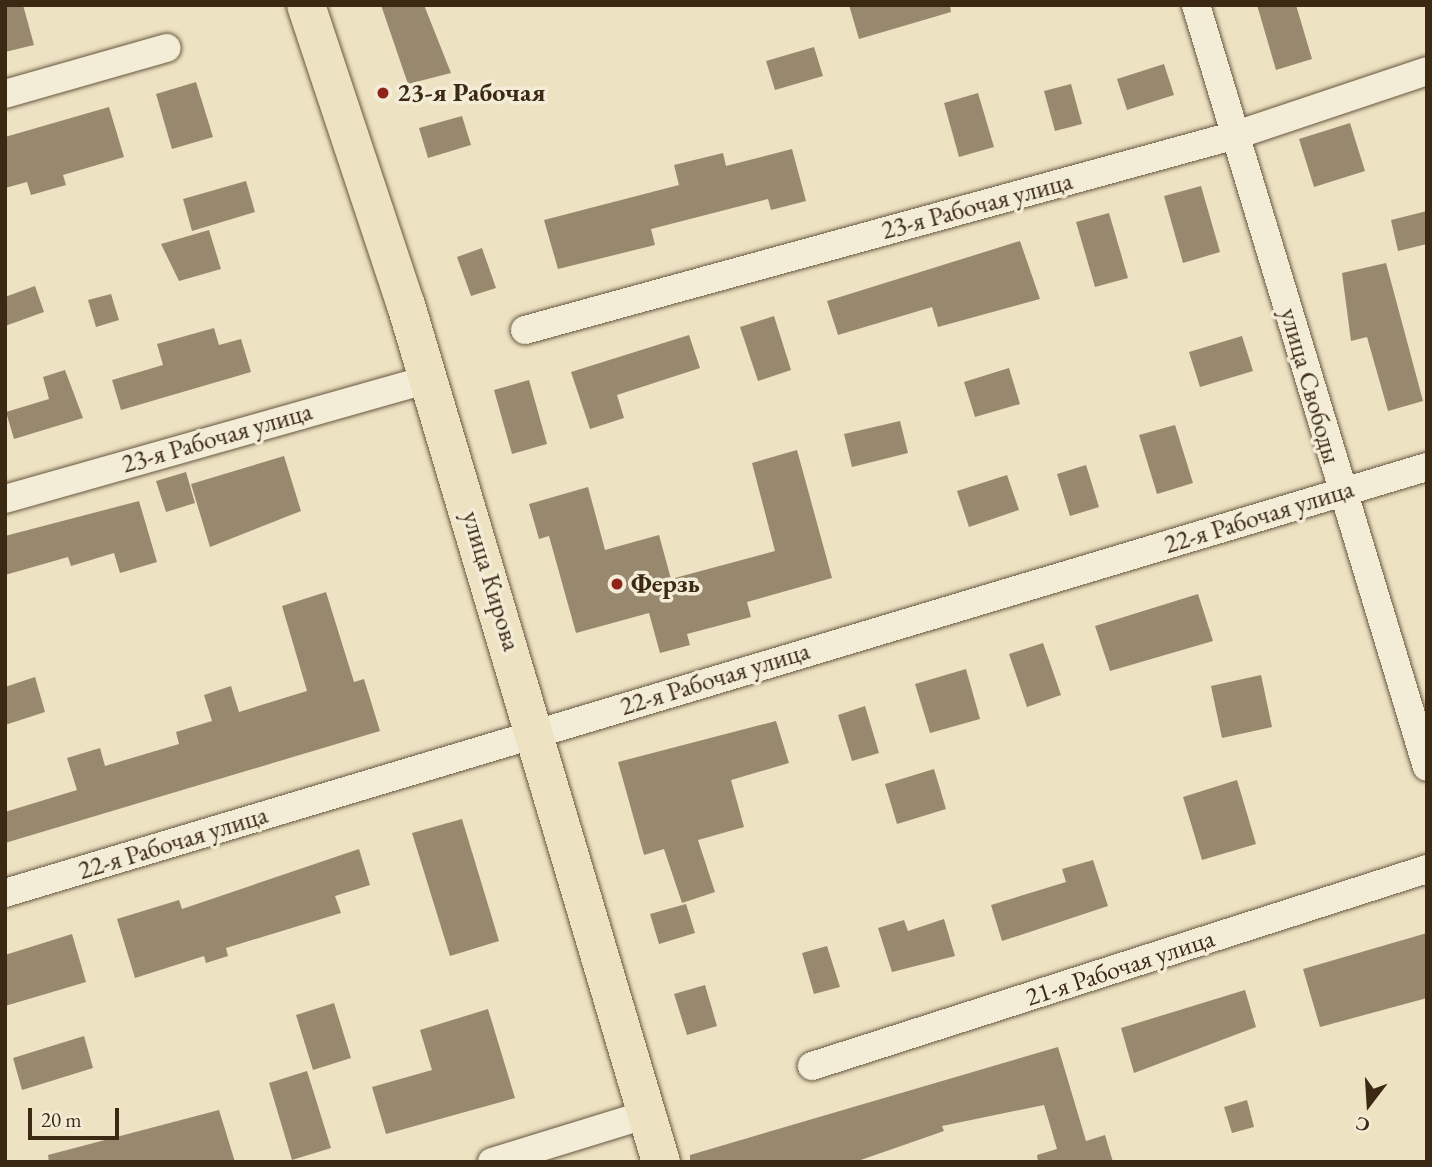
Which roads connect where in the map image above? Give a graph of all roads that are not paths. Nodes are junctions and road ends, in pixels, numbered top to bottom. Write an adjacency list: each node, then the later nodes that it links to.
1 (306, 5): 8 (main road, улица Кирова)
2 (1196, 5): 6 (street, улица Свободы)
3 (167, 48): 5 (street)
4 (1427, 71): 6 (street, 23-я Рабочая улица)
5 (5, 94)
6 (1236, 135): 7 (street, 23-я Рабочая улица); 10 (street, улица Свободы)
7 (525, 331)
8 (429, 379): 11 (street, 23-я Рабочая улица); 12 (main road, улица Кирова)
9 (1427, 467): 10 (street, 22-я Рабочая улица)
10 (1341, 492): 12 (street, 22-я Рабочая улица); 13 (street, улица Свободы)
11 (5, 499)
12 (537, 732): 15 (street, 22-я Рабочая улица); 17 (main road, улица Кирова)
13 (1427, 766)
14 (1427, 869): 16 (street, 21-я Рабочая улица)
15 (5, 894)
16 (813, 1066)
17 (648, 1114): 18 (street); 19 (main road, улица Кирова)
18 (492, 1162)
19 (661, 1162)

